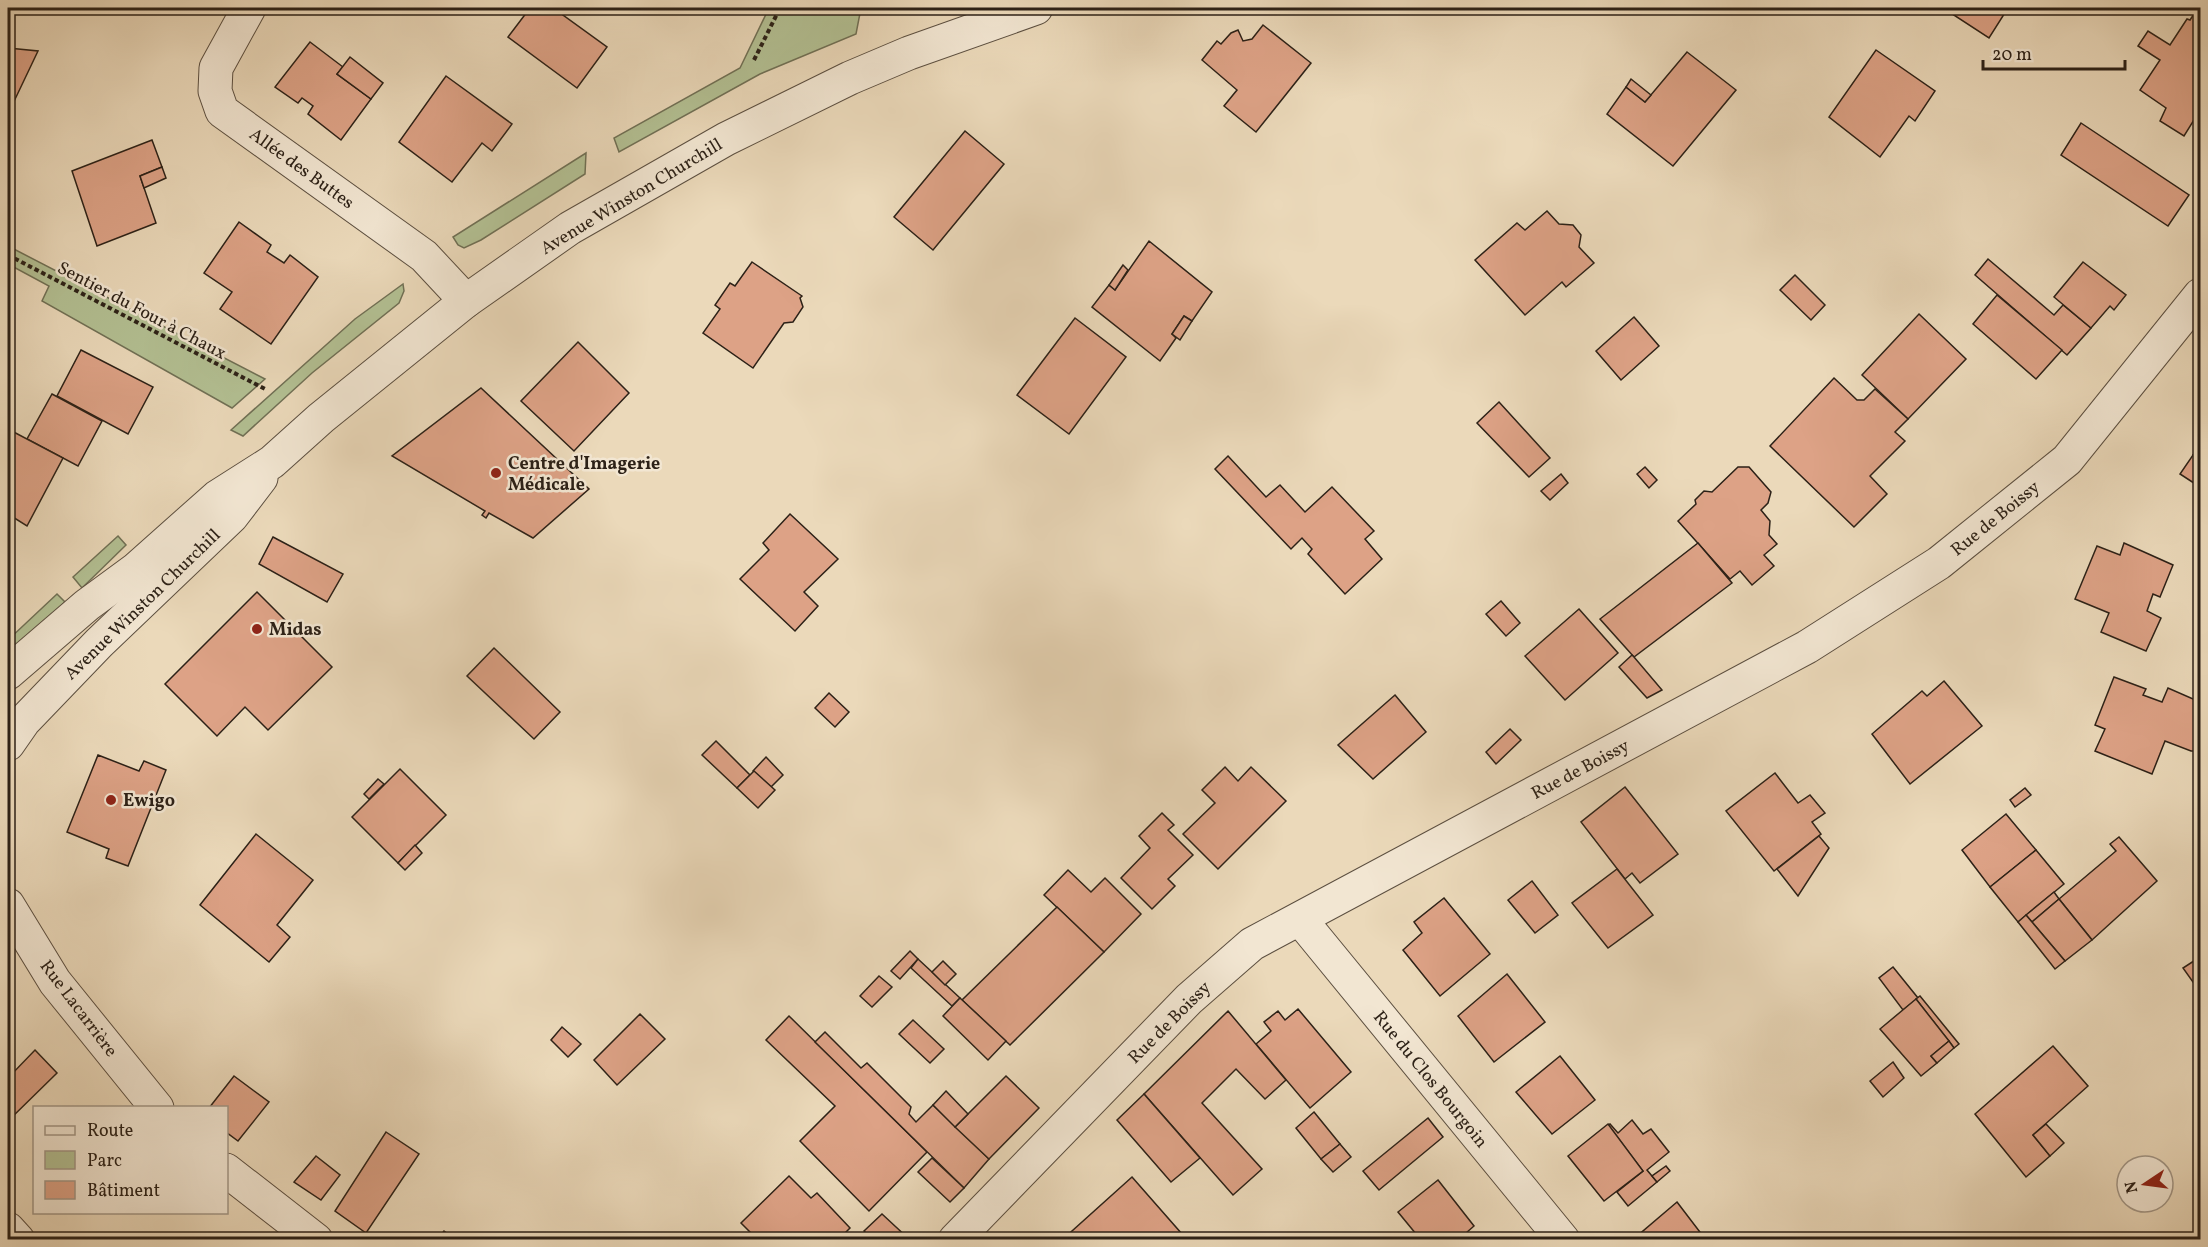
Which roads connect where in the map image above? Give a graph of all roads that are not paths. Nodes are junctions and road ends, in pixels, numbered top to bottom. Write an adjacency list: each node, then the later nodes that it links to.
1 (249, 8): 4 (street, Allée des Buttes)
2 (1036, 8): 4 (street, Avenue Winston Churchill)
3 (2200, 295): 9 (street, Rue de Boissy)
4 (466, 301): 5 (street, Avenue Winston Churchill)
5 (272, 462): 6 (street, Avenue Winston Churchill); 7 (street, Avenue Winston Churchill)
6 (8, 673)
7 (8, 744)
8 (8, 905): 10 (street, Rue Lacarrière)
9 (1300, 919): 15 (street, Rue de Boissy); 16 (street, Rue du Clos Bourgoin)
10 (156, 1106)
11 (228, 1172): 14 (street)
12 (8, 1229): 13 (street)
13 (18, 1239)
14 (316, 1239)
15 (955, 1239)
16 (1563, 1239)

